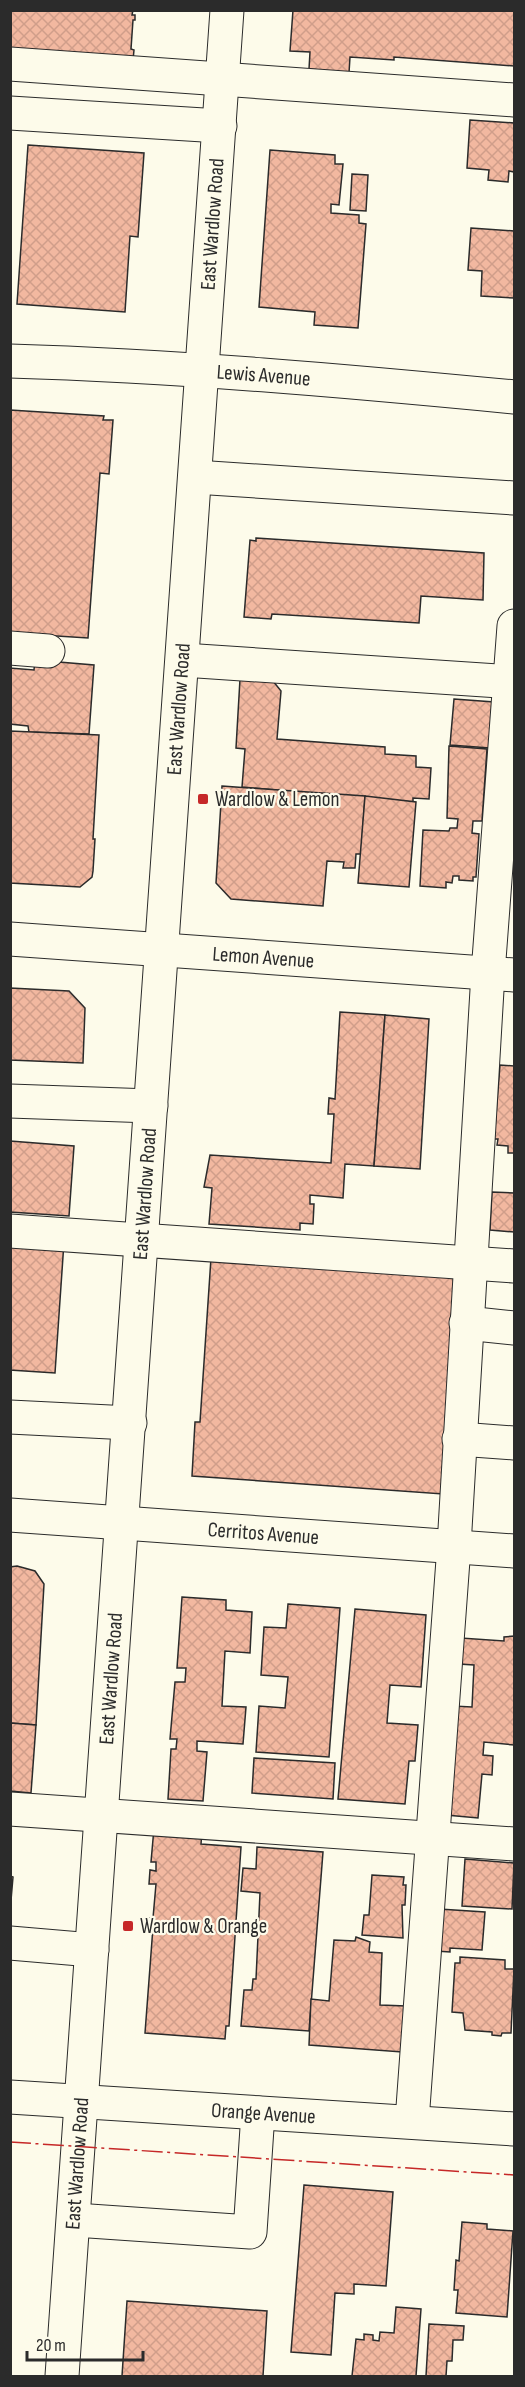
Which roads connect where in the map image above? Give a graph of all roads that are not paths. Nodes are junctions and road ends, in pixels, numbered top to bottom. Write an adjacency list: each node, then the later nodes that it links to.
1 (227, 10): 3 (main road, East Wardlow Road)
2 (10, 64): 3 (main road)
3 (222, 78): 4 (main road); 6 (main road, East Wardlow Road)
4 (514, 100)
5 (10, 113): 6 (main road)
6 (220, 126): 8 (main road, East Wardlow Road)
7 (10, 360): 8 (main road, Lewis Avenue)
8 (201, 370): 9 (main road, Lewis Avenue); 10 (main road, East Wardlow Road)
9 (514, 397)
10 (195, 477): 11 (main road); 15 (main road, East Wardlow Road)
11 (514, 498)
12 (514, 626): 16 (main road)
13 (10, 648): 14 (main road)
14 (48, 651)
15 (183, 660): 16 (main road); 18 (main road, East Wardlow Road)
16 (512, 682): 19 (main road)
17 (10, 939): 18 (main road, Lemon Avenue)
18 (162, 949): 19 (main road, Lemon Avenue); 21 (main road, East Wardlow Road)
19 (501, 974): 24 (main road)
20 (10, 1101): 21 (main road)
21 (151, 1106): 23 (main road, East Wardlow Road)
22 (10, 1231): 23 (main road)
23 (142, 1239): 24 (main road); 29 (main road, East Wardlow Road)
24 (470, 1263): 25 (main road); 26 (main road)
25 (514, 1266)
26 (466, 1323): 27 (main road); 30 (main road)
27 (514, 1328)
28 (10, 1417): 29 (main road)
29 (130, 1423): 33 (main road, East Wardlow Road)
30 (459, 1439): 31 (main road); 34 (main road)
31 (514, 1443)
32 (10, 1515): 33 (main road, Cerritos Avenue)
33 (123, 1522): 34 (main road, Cerritos Avenue); 37 (main road, East Wardlow Road)
34 (454, 1546): 35 (main road, Cerritos Avenue); 38 (main road)
35 (514, 1551)
36 (10, 1809): 37 (main road)
37 (101, 1816): 38 (main road); 41 (main road, East Wardlow Road)
38 (431, 1839): 39 (main road); 45 (main road)
39 (514, 1844)
40 (10, 1942): 41 (main road)
41 (92, 1950): 43 (main road, East Wardlow Road)
42 (10, 2097): 43 (main road, Orange Avenue)
43 (81, 2100): 44 (main road, Orange Avenue); 47 (main road, East Wardlow Road)
44 (258, 2113): 45 (main road, Orange Avenue); 47 (main road)
45 (412, 2121): 46 (main road, Orange Avenue)
46 (514, 2129)
47 (75, 2220): 48 (main road, East Wardlow Road)
48 (62, 2376)

